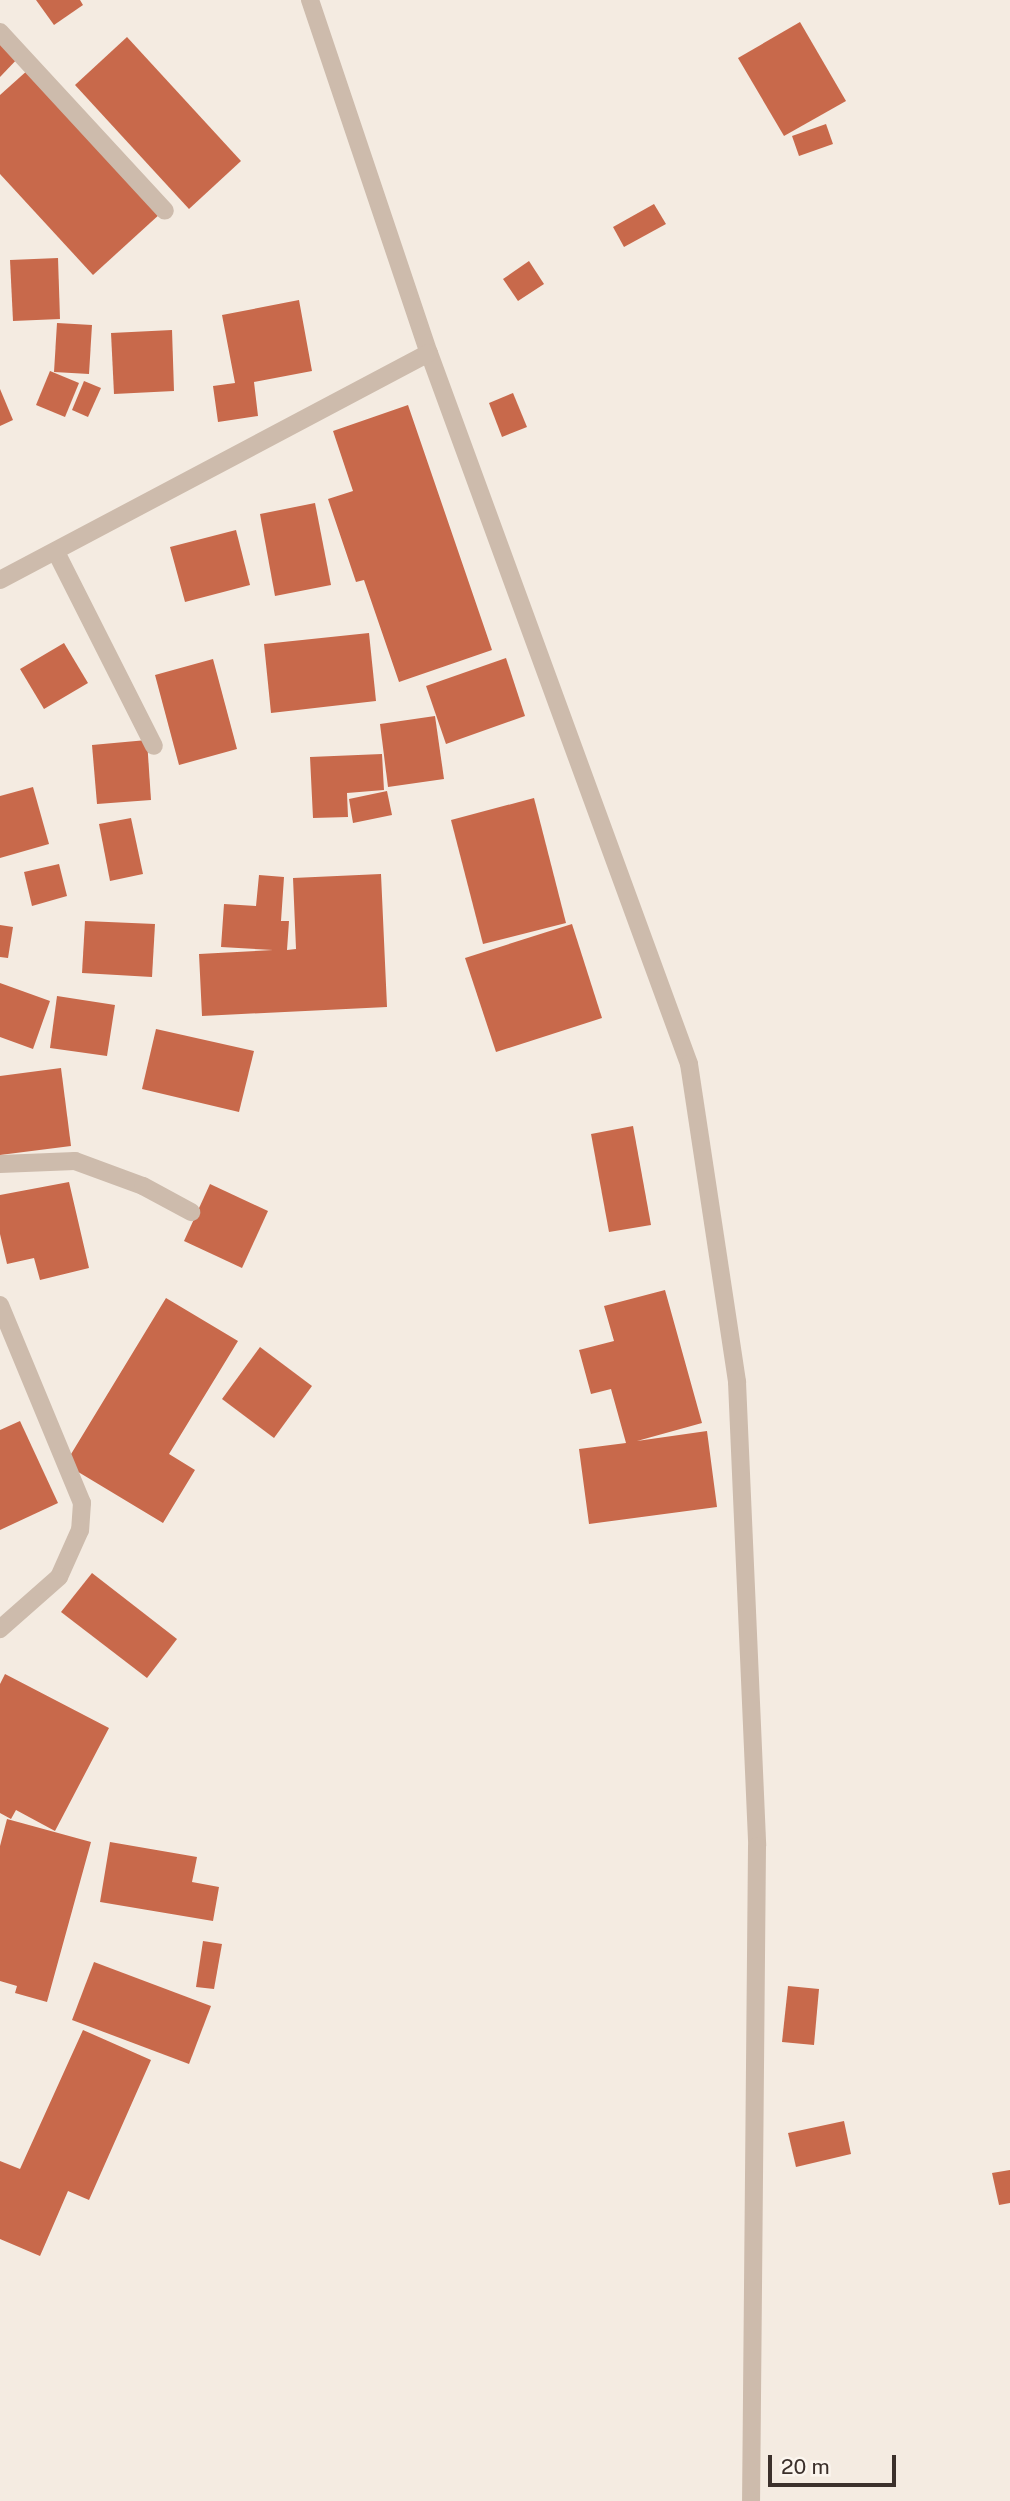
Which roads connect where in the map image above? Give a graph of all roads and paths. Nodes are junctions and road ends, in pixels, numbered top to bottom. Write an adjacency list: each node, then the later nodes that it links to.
1 (310, 0): 4 (street)
2 (0, 32): 3 (street)
3 (165, 211)
4 (429, 353): 5 (street); 12 (street)
5 (56, 552): 6 (street); 7 (street)
6 (0, 580)
7 (154, 746)
8 (0, 1164): 9 (street)
9 (191, 1212)
10 (0, 1305): 11 (street)
11 (0, 1629)
12 (751, 2501)

